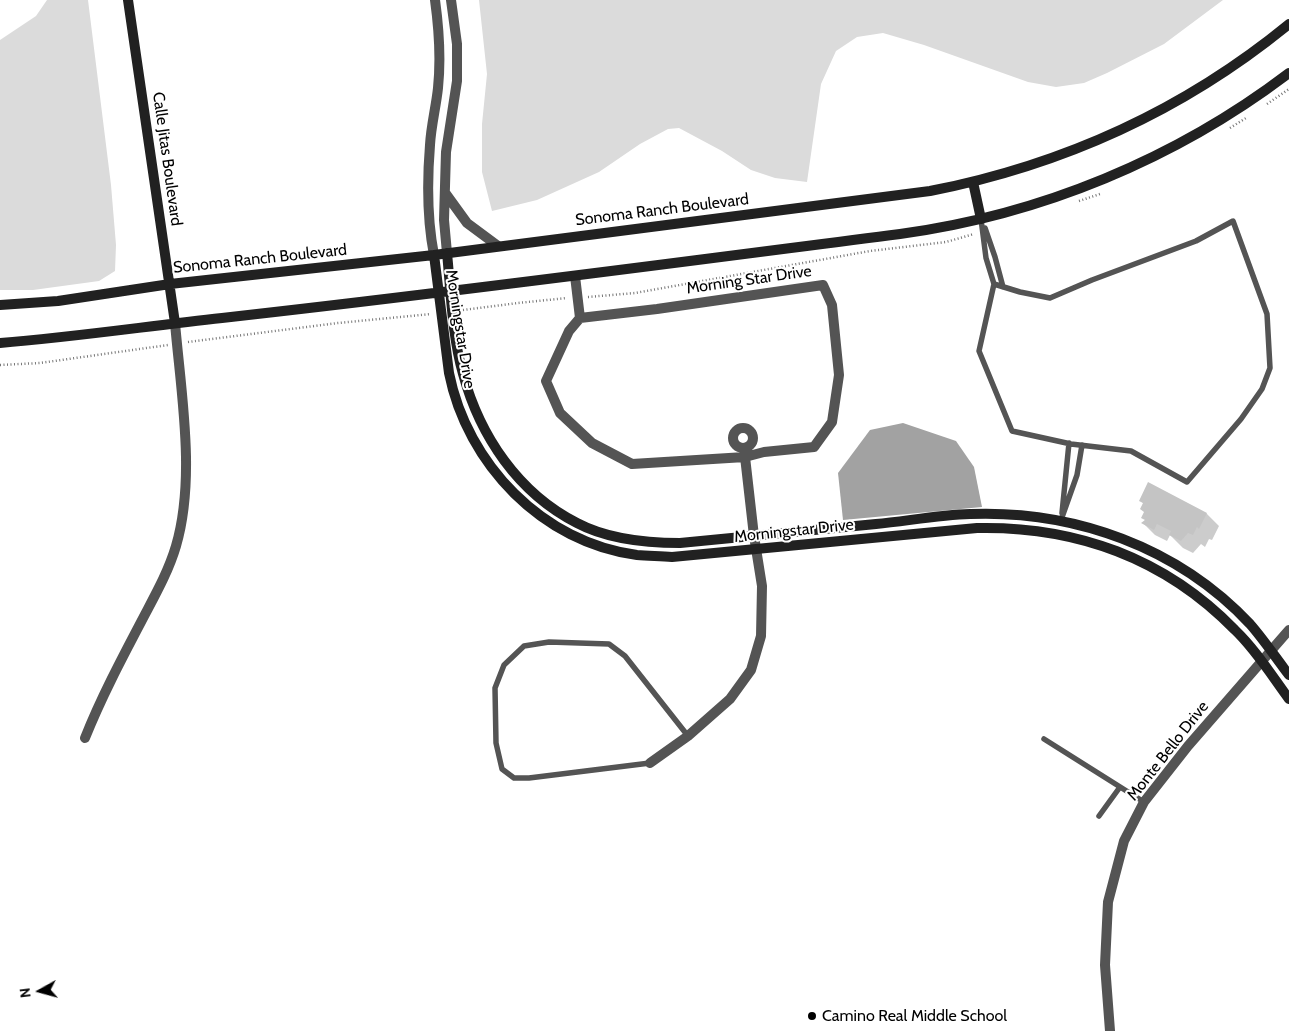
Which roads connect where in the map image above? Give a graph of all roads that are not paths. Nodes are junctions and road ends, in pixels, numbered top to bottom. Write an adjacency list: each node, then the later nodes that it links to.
1 (128, 0): 15 (main road, Calle Jitas Boulevard)
2 (435, 0): 6 (street)
3 (451, 0): 7 (street)
4 (1289, 24): 8 (main road, Sonoma Ranch Boulevard)
5 (1289, 73): 10 (main road)
6 (430, 141): 7 (lane); 13 (street)
7 (447, 144): 9 (street)
8 (973, 182): 10 (main road); 11 (main road, Sonoma Ranch Boulevard)
9 (446, 194): 11 (street); 12 (street)
10 (981, 220): 14 (main road); 16 (lane); 17 (lane)
11 (498, 246): 12 (main road, Sonoma Ranch Boulevard)
12 (447, 254): 13 (main road, Sonoma Ranch Boulevard); 18 (main road, Morningstar Drive)
13 (434, 256): 15 (main road, Sonoma Ranch Boulevard); 19 (main road, Morningstar Drive)
14 (575, 276): 18 (main road); 21 (street)
15 (170, 284): 20 (main road, Sonoma Ranch Boulevard); 22 (main road, Calle Jitas Boulevard)
16 (994, 284): 17 (lane); 24 (lane)
17 (1003, 286): 25 (lane)
18 (451, 292): 19 (main road); 29 (main road, Morningstar Drive)
19 (438, 294): 22 (main road); 30 (main road, Morningstar Drive)
20 (0, 305)
21 (580, 318): 26 (street); 26 (street, Morning Star Drive)
22 (175, 323): 23 (main road); 37 (street)
23 (0, 343)
24 (1069, 443): 25 (lane); 27 (lane)
25 (1082, 445): 27 (lane)
26 (744, 452): 29 (street)
27 (1061, 520): 28 (main road); 29 (main road, Morningstar Drive); 32 (main road, Morningstar Drive)
28 (1058, 534): 30 (main road, Morningstar Drive); 33 (main road, Morningstar Drive)
29 (754, 536): 30 (street)
30 (757, 549): 36 (street)
31 (1289, 630): 32 (street, Monte Bello Drive)
32 (1271, 651): 33 (street, Monte Bello Drive); 34 (main road, Morningstar Drive)
33 (1262, 662): 35 (main road, Morningstar Drive); 41 (street, Monte Bello Drive)
34 (1289, 675)
35 (1289, 699)
36 (688, 736): 39 (street); 39 (lane)
37 (85, 738)
38 (1044, 738): 40 (lane)
39 (650, 763)
40 (1120, 787): 41 (lane); 42 (lane)
41 (1144, 802): 43 (street, Monte Bello Drive)
42 (1099, 816)
43 (1110, 1031)

